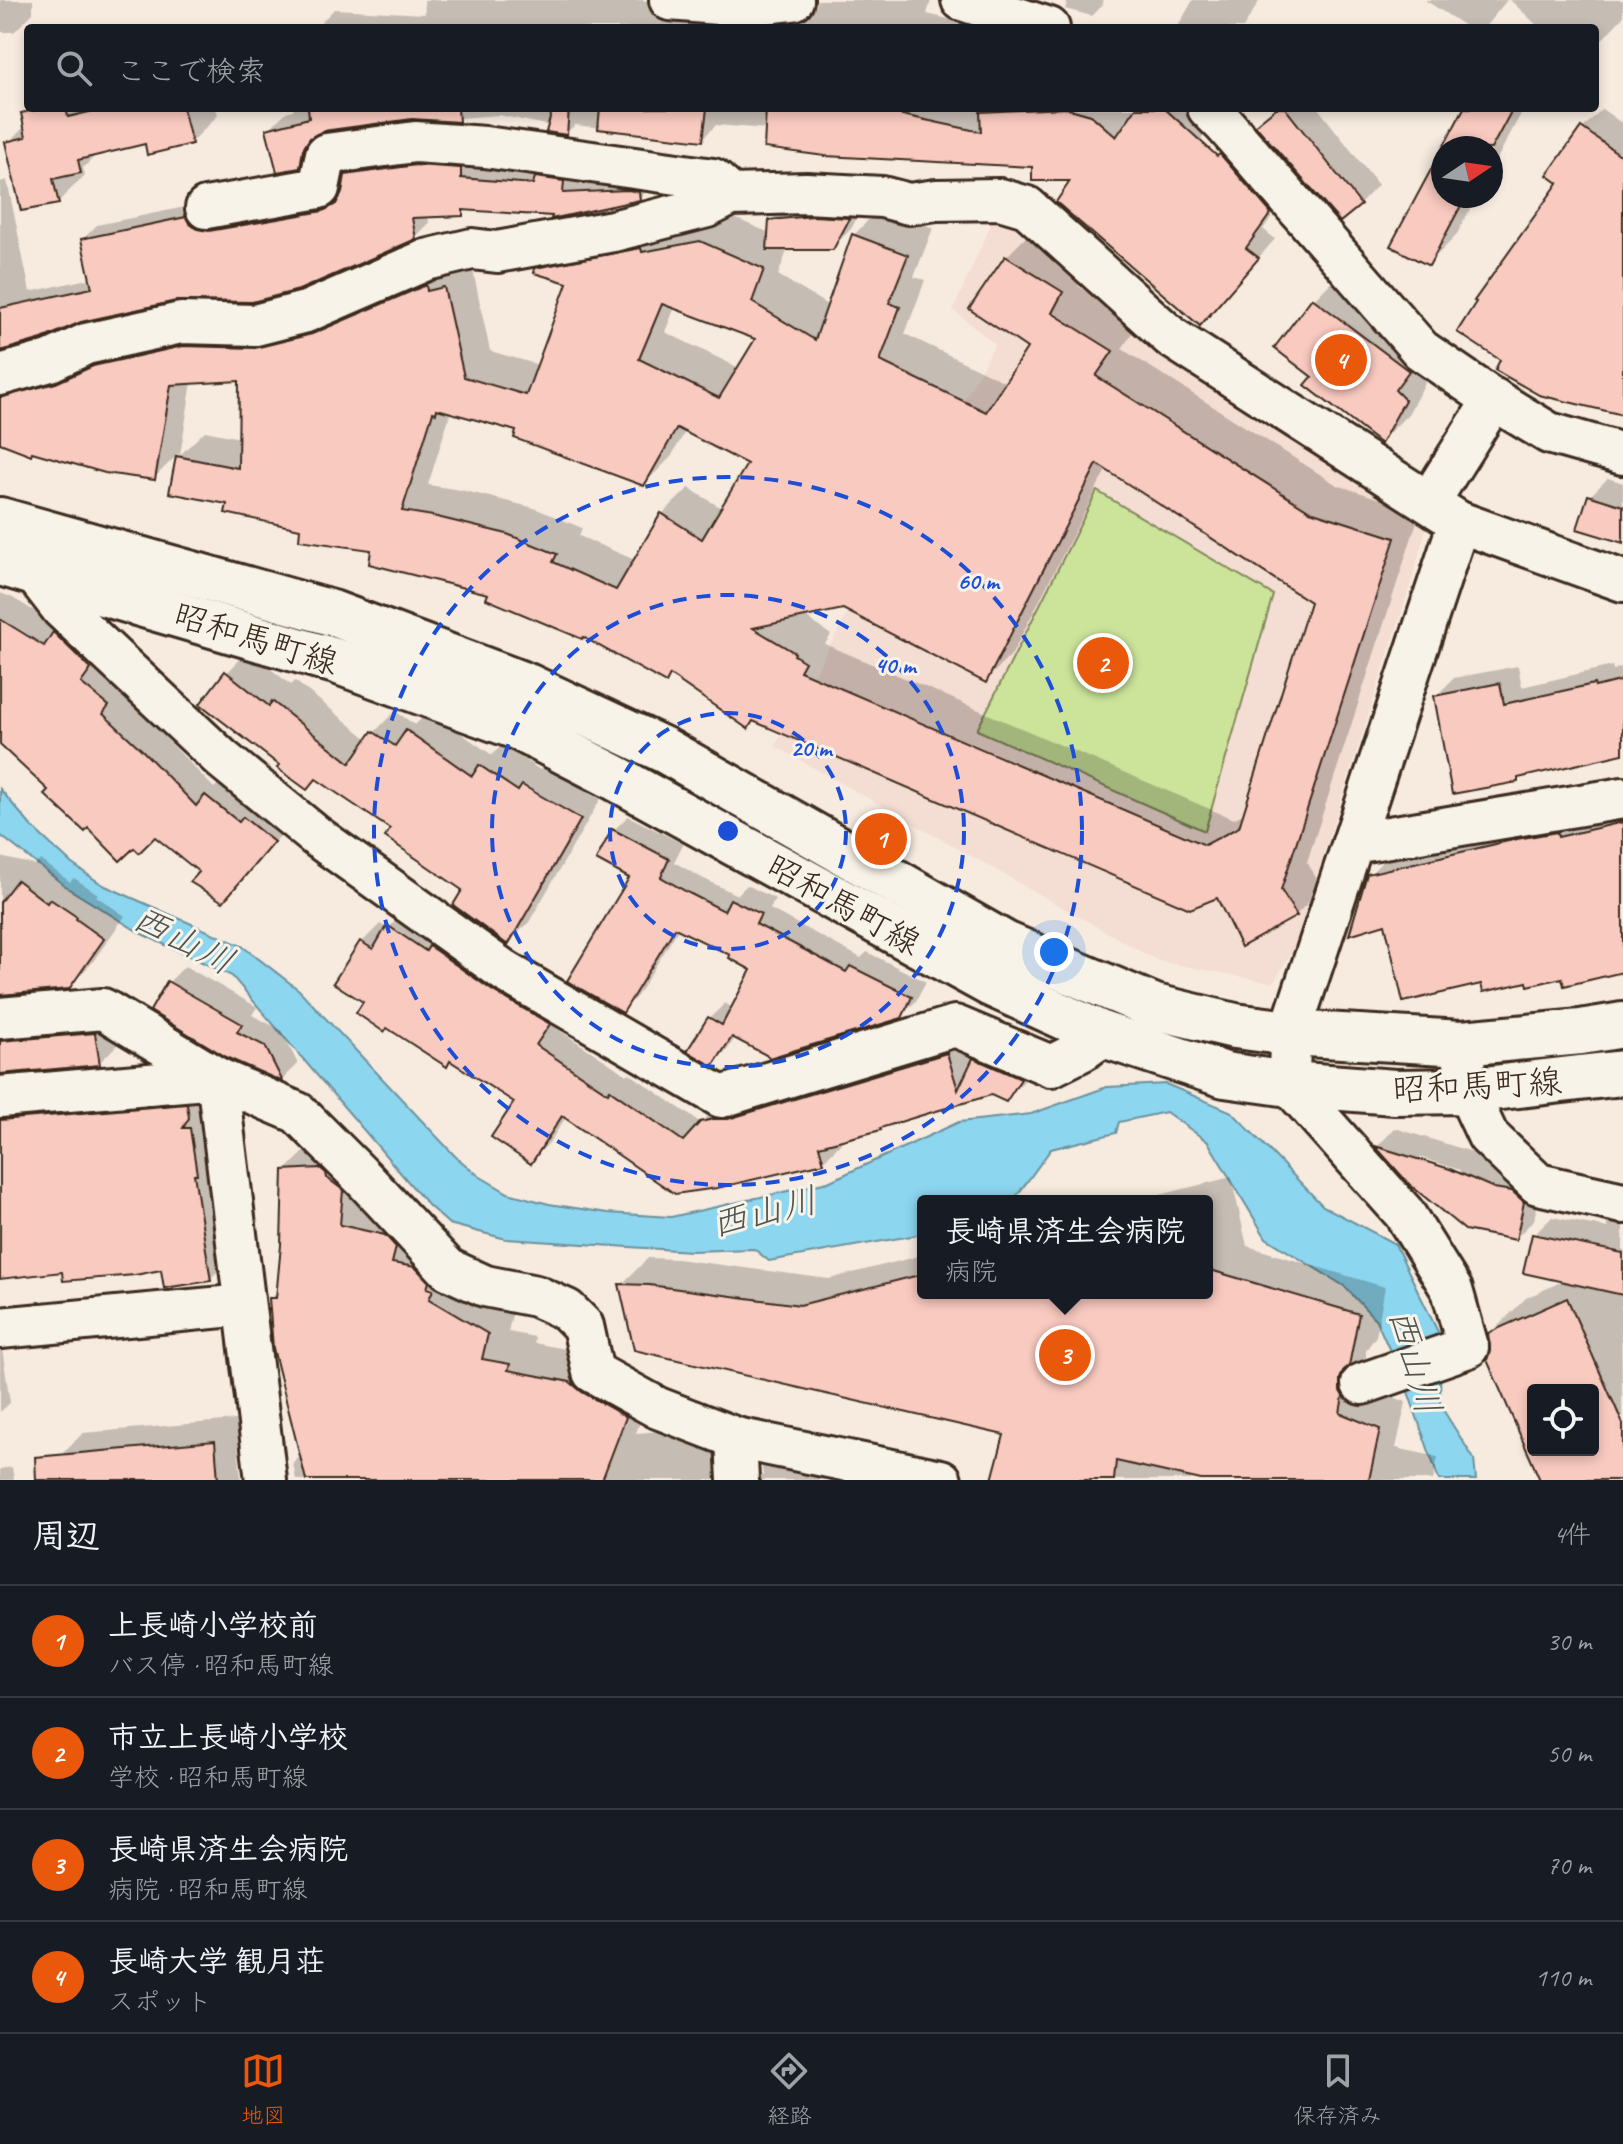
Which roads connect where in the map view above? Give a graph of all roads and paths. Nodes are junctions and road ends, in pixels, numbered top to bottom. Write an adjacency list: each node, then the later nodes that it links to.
1 (670, 0): 2 (street)
2 (793, 0)
3 (962, 0): 4 (street)
4 (1037, 24)
5 (1223, 113): 9 (street)
6 (731, 195): 7 (street); 8 (street); 11 (street)
7 (206, 208)
8 (0, 375)
9 (1494, 399): 10 (street); 11 (street)
10 (1623, 454)
11 (1444, 512): 15 (street); 17 (street)
12 (0, 520): 20 (main road, 昭和馬町線)
13 (0, 528): 14 (street)
14 (17, 568): 21 (main road, 昭和馬町線); 21 (street)
15 (1623, 581)
16 (1623, 798): 17 (street)
17 (1353, 843): 20 (street)
18 (0, 1018): 24 (street)
19 (1623, 1025): 22 (main road, 昭和馬町線)
20 (1290, 1033): 22 (main road, 昭和馬町線); 25 (street)
21 (1104, 1035): 25 (main road, 昭和馬町線)
22 (1462, 1043): 26 (street)
23 (1623, 1073): 26 (main road, 昭和馬町線)
24 (217, 1078): 27 (street); 29 (street); 32 (street)
25 (1289, 1084): 26 (main road, 昭和馬町線); 31 (street)
26 (1467, 1091): 28 (street)
27 (0, 1097)
28 (1623, 1203)
29 (244, 1305): 30 (street); 33 (street)
30 (0, 1328)
31 (1362, 1384)
32 (736, 1438): 34 (street); 35 (street)
33 (266, 1480)
34 (738, 1480)
35 (941, 1480)

